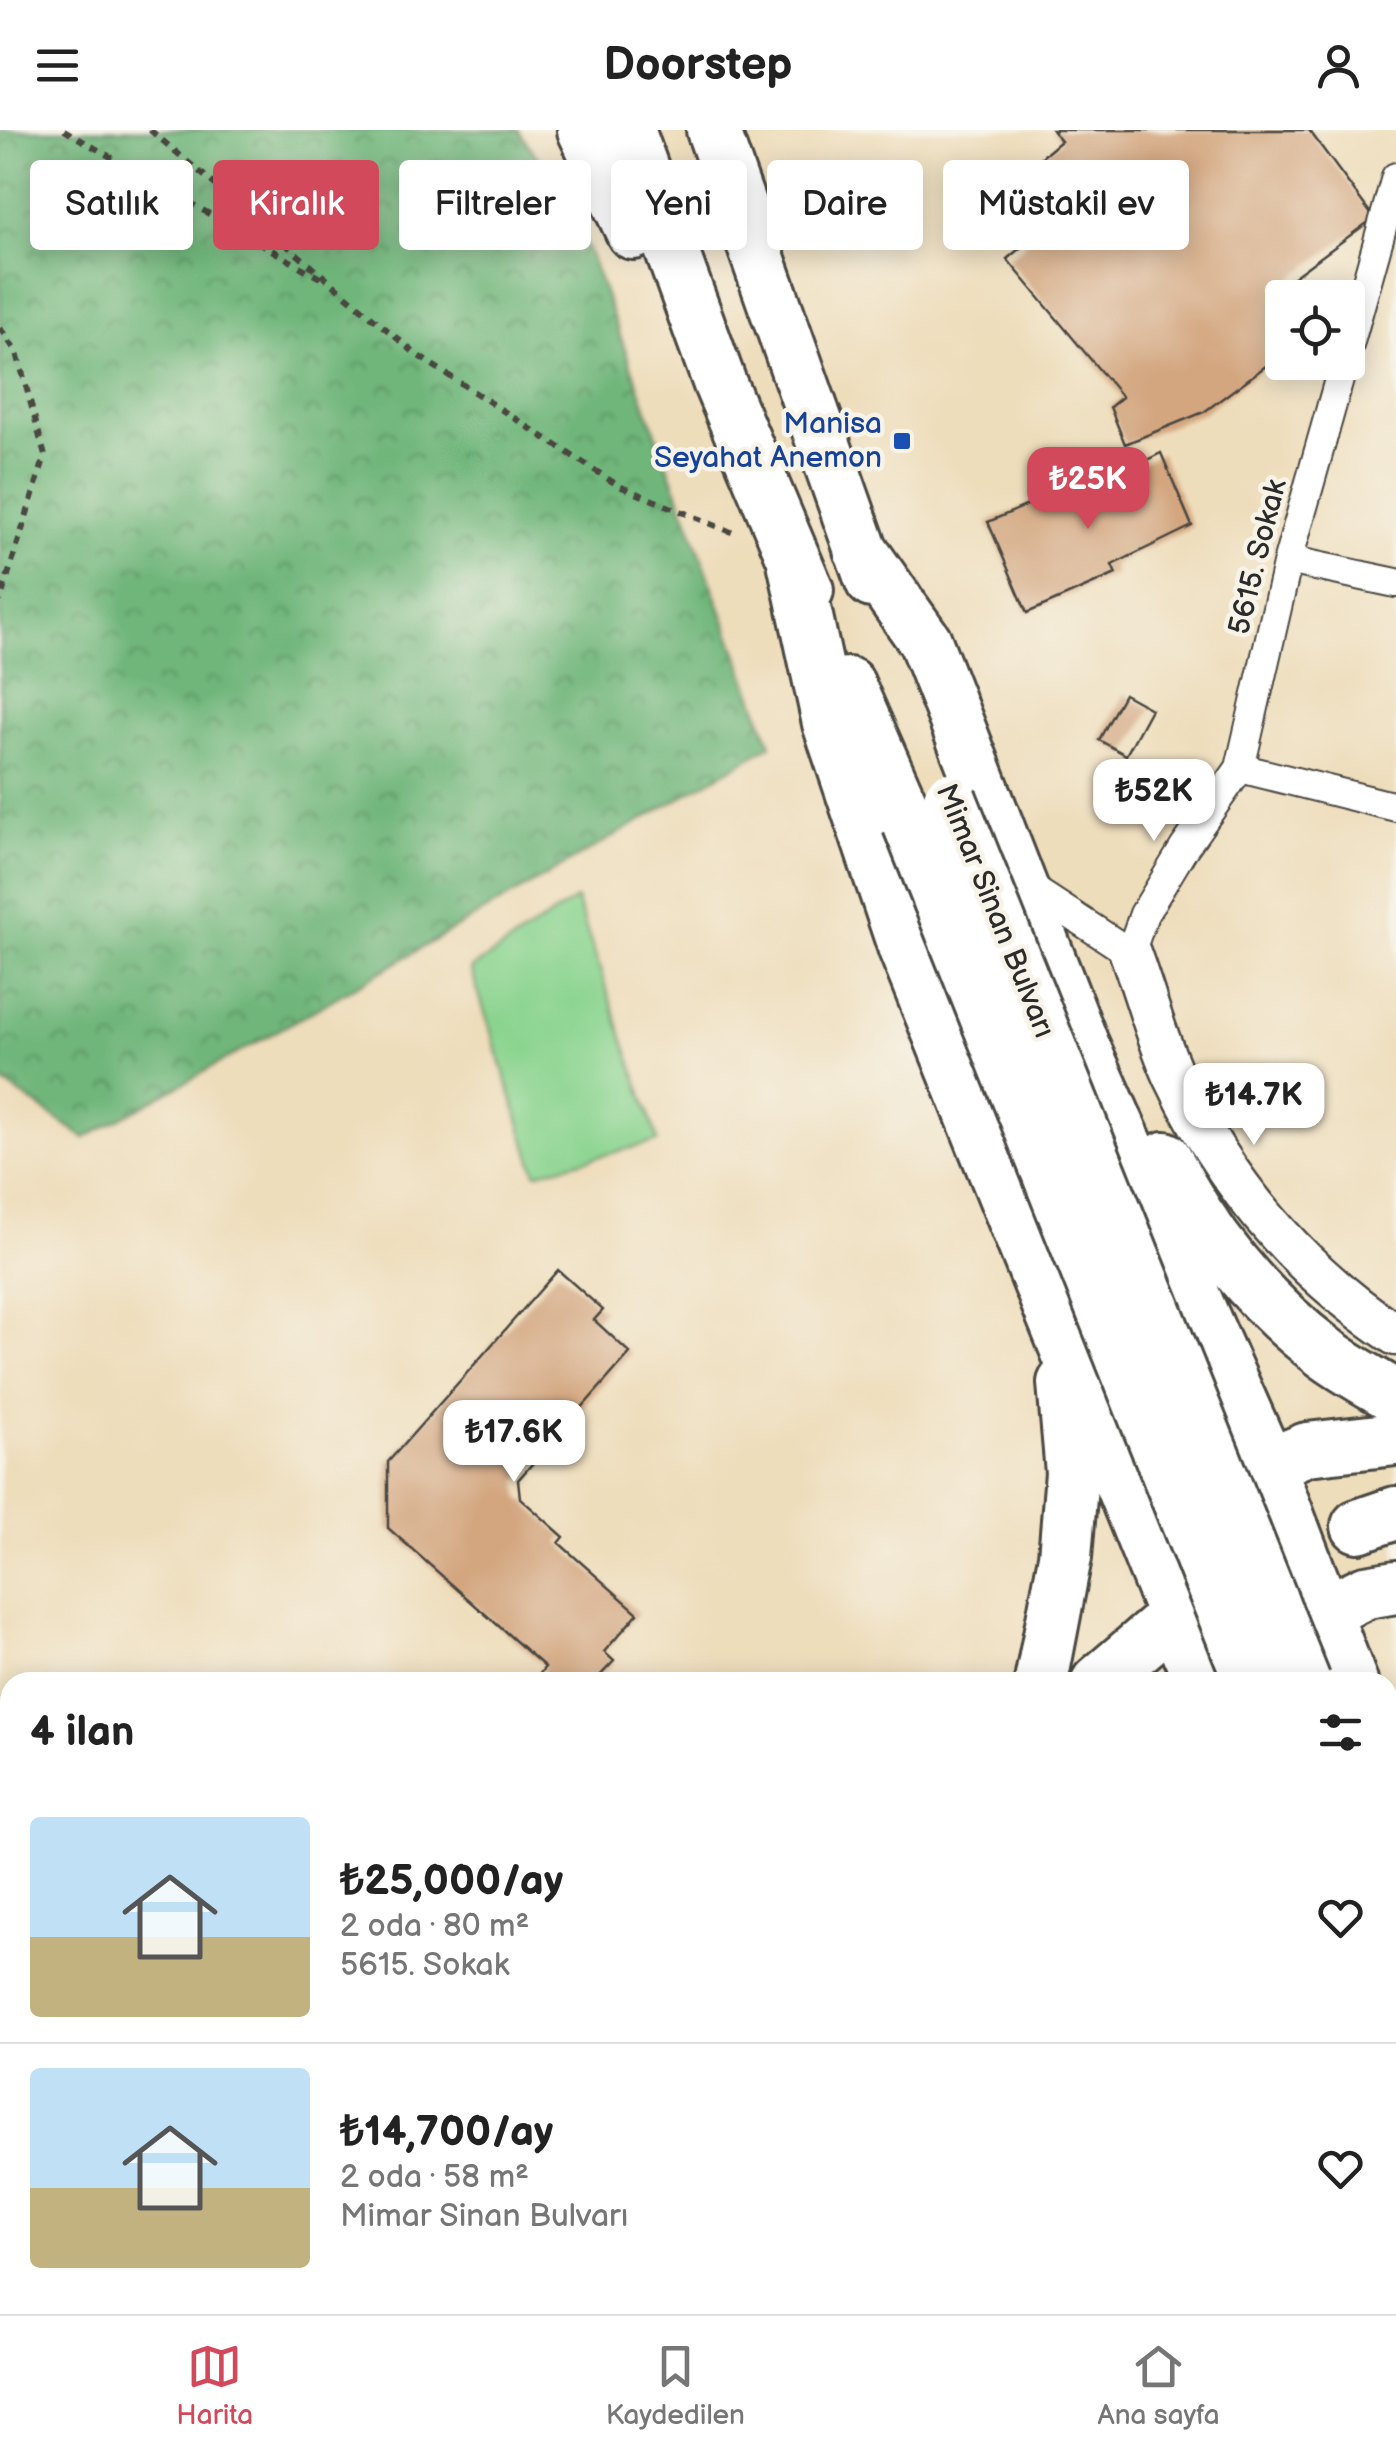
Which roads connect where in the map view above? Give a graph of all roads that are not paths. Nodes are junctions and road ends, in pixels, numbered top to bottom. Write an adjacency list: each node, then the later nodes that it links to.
1 (584, 130): 6 (highway)
2 (628, 130): 6 (highway)
3 (713, 130): 8 (highway, Mimar Sinan Bulvarı)
4 (1396, 177): 5 (street)
5 (1365, 287)
6 (703, 340): 9 (highway, Mimar Sinan Bulvarı)
7 (1339, 380): 10 (street, 5615. Sokak)
8 (860, 550): 14 (highway, Mimar Sinan Bulvarı); 15 (highway)
9 (793, 557): 14 (highway, Mimar Sinan Bulvarı); 18 (highway)
10 (1288, 560): 11 (street); 12 (street, 5615. Sokak)
11 (1396, 583)
12 (1240, 768): 13 (street); 17 (street)
13 (1396, 807)
14 (929, 811): 31 (highway, Mimar Sinan Bulvarı, bridge); 32 (highway, Mimar Sinan Bulvarı, bridge)
15 (1021, 882): 16 (highway); 17 (street)
16 (1047, 948): 20 (highway); 22 (highway)
17 (1130, 952): 19 (street)
18 (1060, 1332): 23 (highway); 27 (highway)
19 (1396, 1335)
20 (1396, 1397)
21 (1396, 1439): 22 (highway)
22 (1268, 1464): 23 (highway); 25 (highway)
23 (1138, 1522): 26 (highway)
24 (1396, 1587): 25 (highway)
25 (1324, 1613): 30 (highway); 33 (highway)
26 (1175, 1616): 28 (highway); 29 (highway)
27 (1043, 1672)
28 (1110, 1672)
29 (1197, 1672)
30 (1209, 1672)
31 (1247, 1672)
32 (1300, 1672)
33 (1347, 1672)

